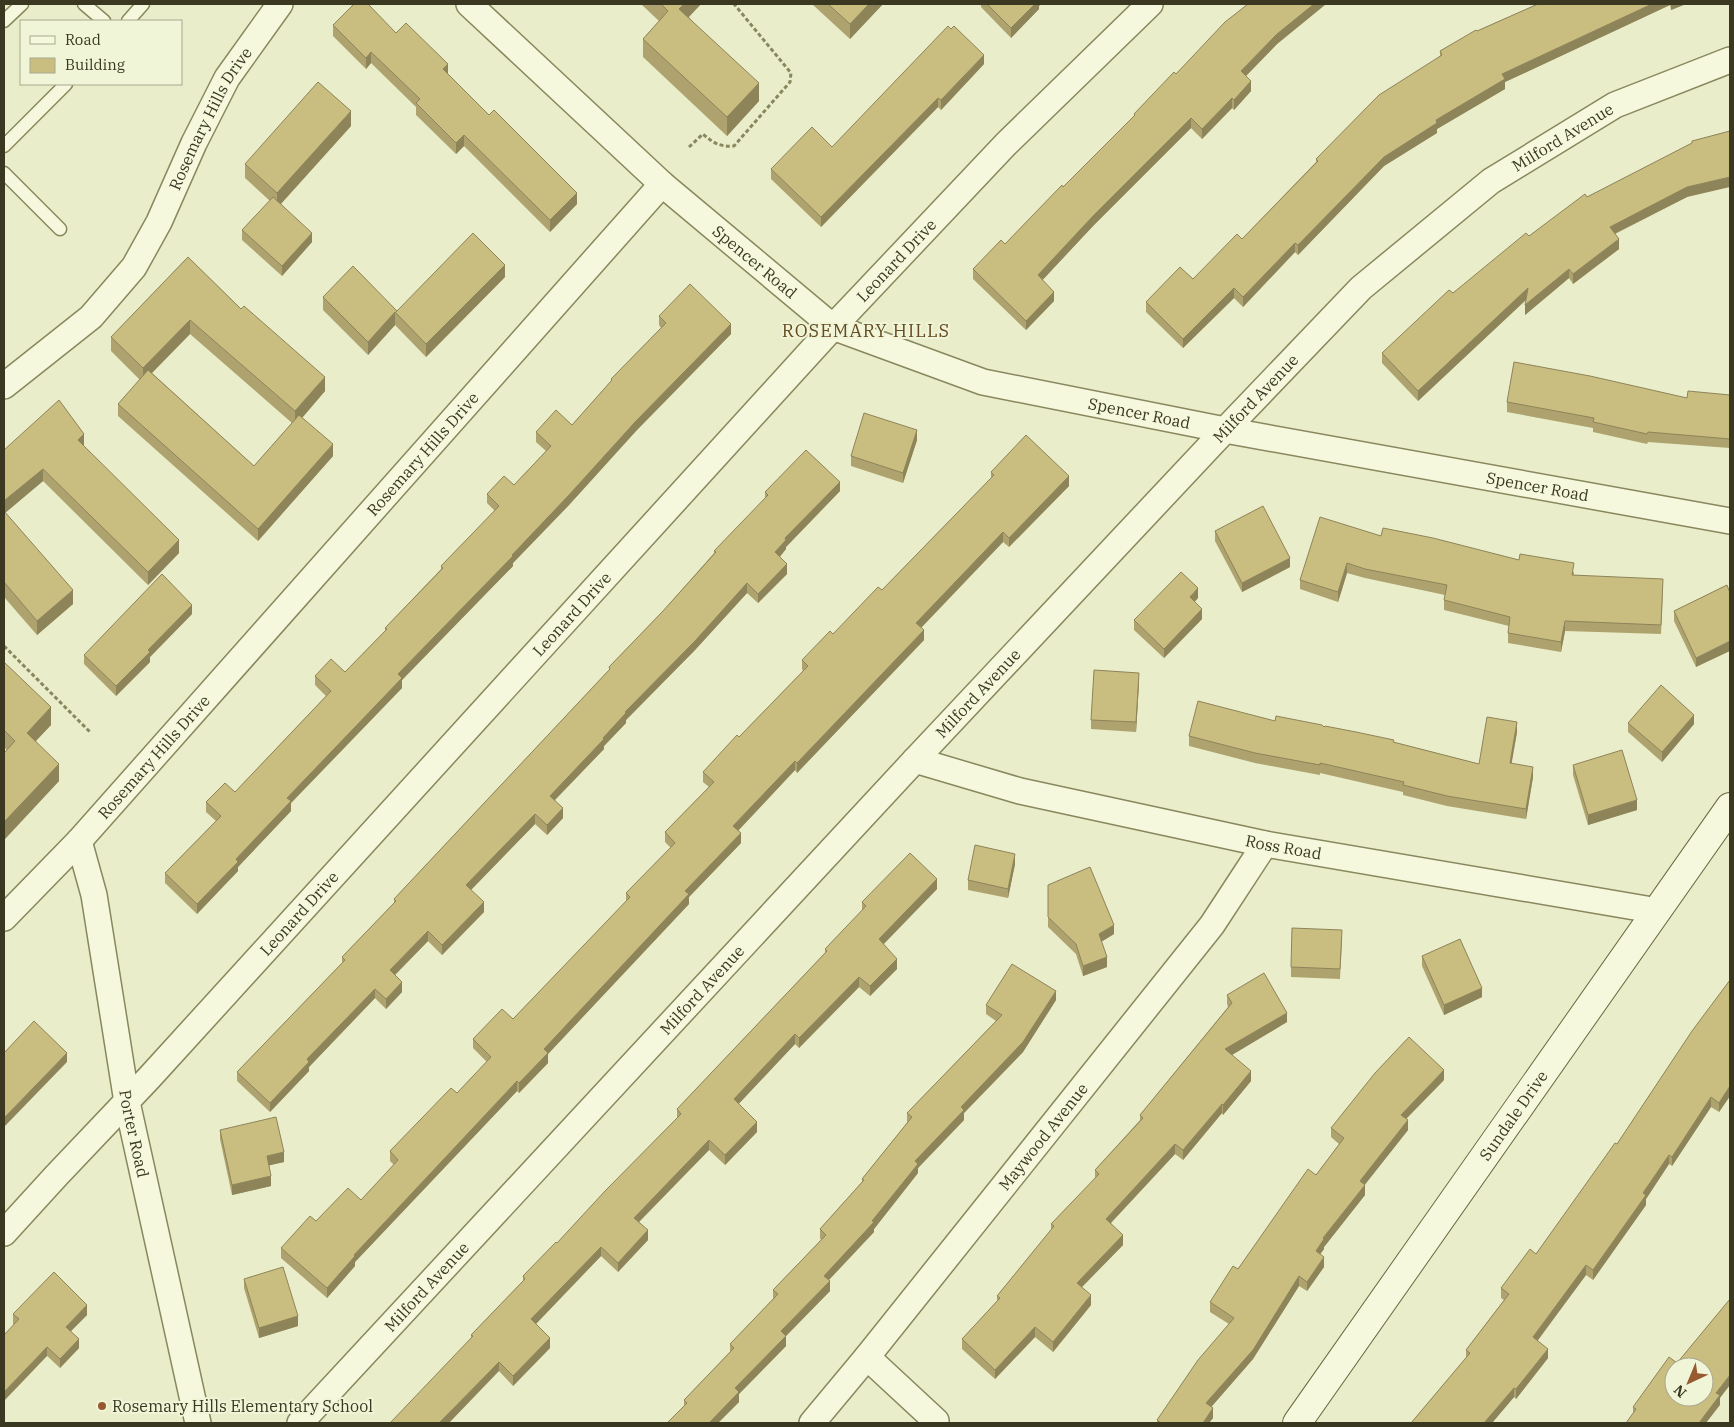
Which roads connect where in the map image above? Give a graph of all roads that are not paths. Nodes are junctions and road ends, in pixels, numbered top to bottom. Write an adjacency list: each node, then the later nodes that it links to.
1 (22, 4): 9 (lane)
2 (84, 4): 7 (lane)
3 (144, 4): 8 (lane)
4 (280, 4): 17 (street, Rosemary Hills Drive)
5 (469, 4): 14 (street)
6 (1150, 4): 16 (street, Leonard Drive)
7 (103, 20)
8 (129, 20)
9 (4, 21)
10 (1730, 60): 18 (street, Milford Avenue)
11 (65, 85): 12 (lane)
12 (4, 146)
13 (4, 173): 15 (lane)
14 (662, 184): 16 (street, Spencer Road); 22 (street, Rosemary Hills Drive)
15 (60, 229)
16 (834, 327): 18 (street, Spencer Road); 26 (street, Leonard Drive)
17 (4, 386)
18 (1225, 430): 19 (street, Spencer Road); 20 (street, Milford Avenue)
19 (1730, 520)
20 (914, 760): 23 (street, Ross Road); 31 (street, Milford Avenue)
21 (1730, 807): 24 (street, Sundale Drive)
22 (79, 841): 25 (street, Rosemary Hills Drive); 26 (street, Porter Road)
23 (1265, 844): 24 (street, Ross Road); 28 (street, Maywood Avenue)
24 (1658, 911): 33 (street, Sundale Drive)
25 (4, 918)
26 (127, 1102): 27 (street, Leonard Drive); 30 (street, Porter Road)
27 (4, 1233)
28 (867, 1357): 29 (street); 32 (street, Maywood Avenue)
29 (936, 1421)
30 (198, 1423)
31 (300, 1423)
32 (812, 1423)
33 (1298, 1423)

